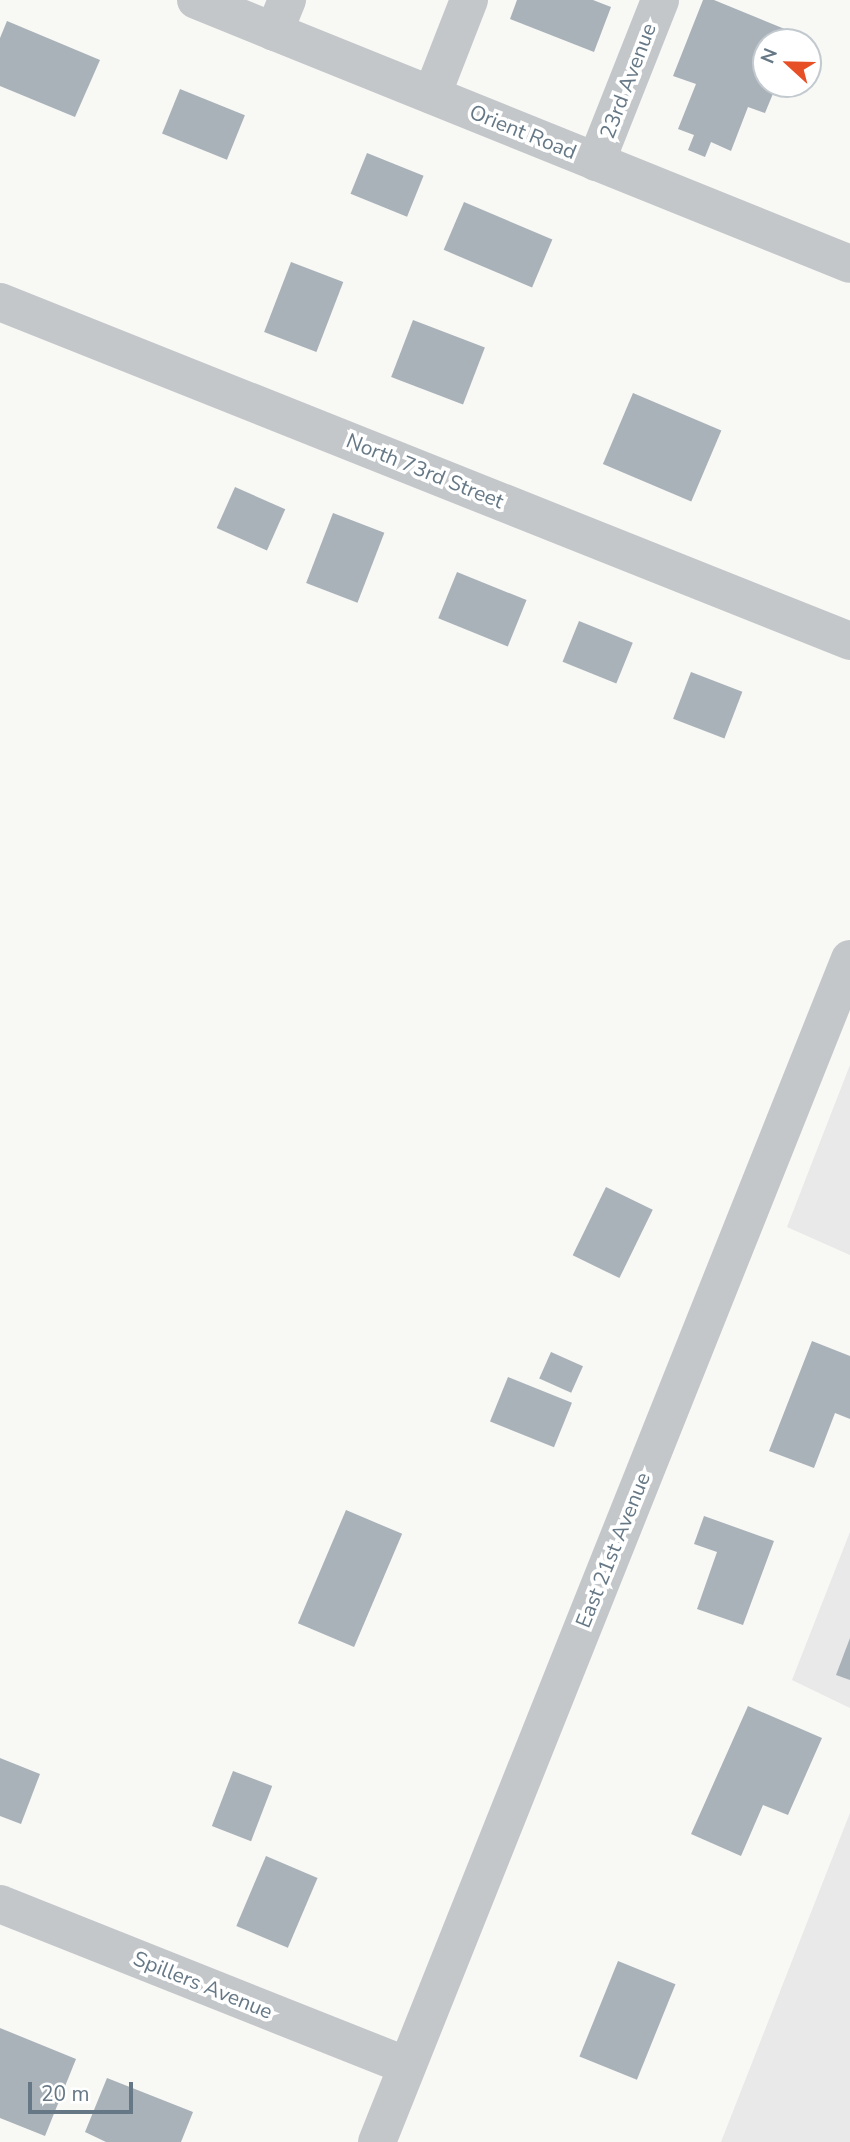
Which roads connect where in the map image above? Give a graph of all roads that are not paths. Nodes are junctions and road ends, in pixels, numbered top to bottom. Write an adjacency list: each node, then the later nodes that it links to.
1 (195, 0): 4 (street, Orient Road)
2 (469, 0): 5 (street)
3 (660, 0): 6 (street, 23rd Avenue)
4 (280, 16): 5 (street, Orient Road)
5 (432, 95): 6 (street, Orient Road)
6 (596, 162): 7 (street, Orient Road)
7 (850, 264)
8 (0, 302): 9 (street, North 73rd Street)
9 (850, 641)
10 (850, 959): 12 (street, East 21st Avenue)
11 (0, 1903): 12 (street, Spillers Avenue)
12 (407, 2067): 13 (street, East 21st Avenue)
13 (377, 2142)

